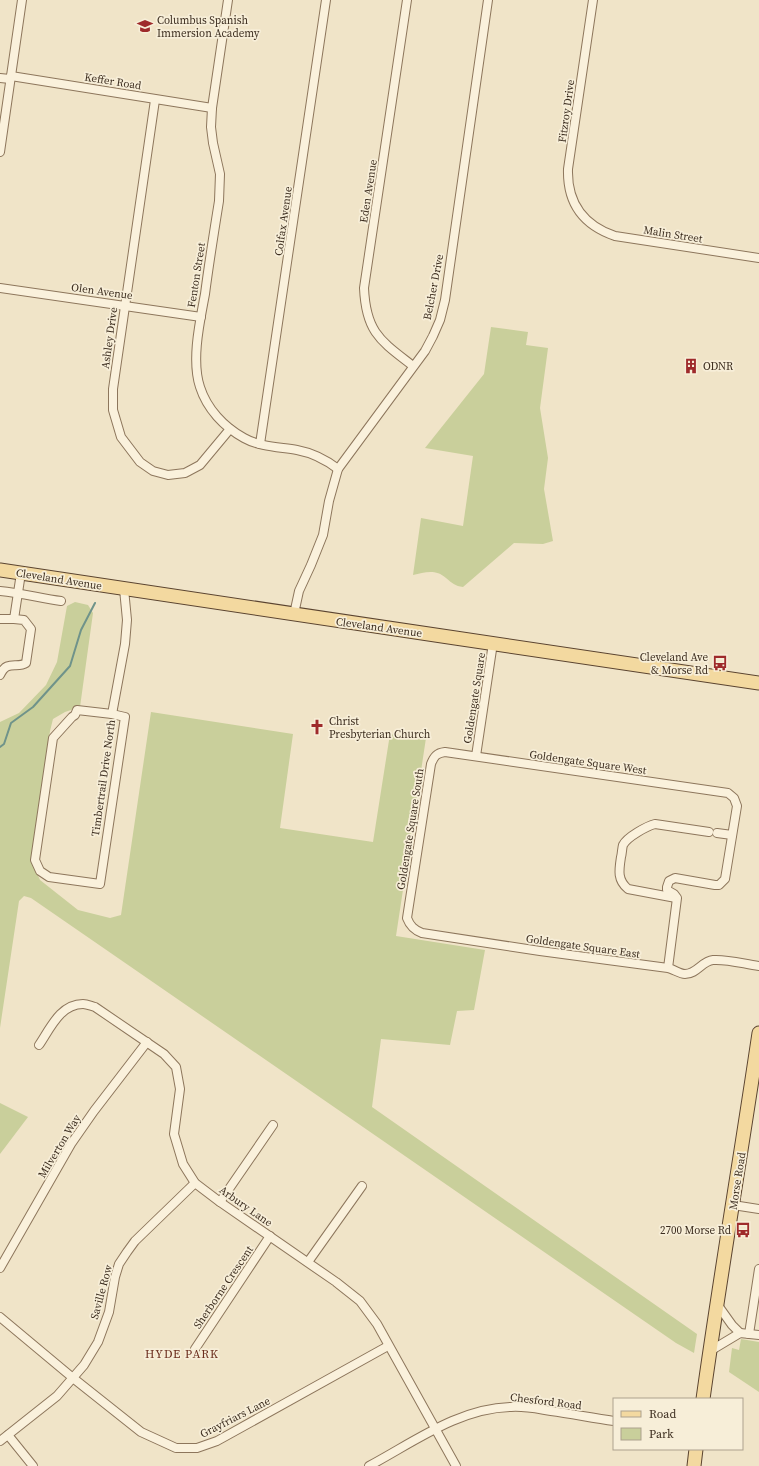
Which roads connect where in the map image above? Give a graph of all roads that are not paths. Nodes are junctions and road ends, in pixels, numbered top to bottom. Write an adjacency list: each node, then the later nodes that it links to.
1 (22, 0): 8 (street)
2 (228, 0): 10 (street, Fenton Street)
3 (326, 0): 19 (street, Colfax Avenue)
4 (407, 0): 17 (street, Eden Avenue)
5 (488, 0): 17 (street, Belcher Drive)
6 (593, 0): 12 (street, Fitzroy Drive)
7 (0, 78): 8 (street, Keffer Road)
8 (10, 78): 9 (street, Keffer Road); 11 (street)
9 (155, 100): 10 (street, Keffer Road); 15 (street, Ashley Drive)
10 (212, 108): 16 (street, Fenton Street)
11 (0, 152)
12 (588, 220): 13 (street, Malin Street)
13 (759, 258)
14 (0, 288): 15 (street, Olen Avenue)
15 (125, 306): 16 (street, Olen Avenue); 18 (street, Ashley Drive)
16 (201, 317): 18 (street, Fenton Street)
17 (413, 366): 20 (street, Belcher Drive)
18 (230, 429): 19 (street, Fenton Street)
19 (260, 444): 20 (street, Fenton Street)
20 (338, 469): 27 (street, Belcher Drive)
21 (0, 570): 22 (main road, Cleveland Avenue)
22 (21, 574): 23 (main road, Cleveland Avenue); 25 (street)
23 (124, 589): 27 (main road, Cleveland Avenue); 33 (street, Timbertrail Drive North)
24 (0, 591): 25 (street)
25 (18, 593): 26 (street); 29 (street)
26 (61, 601)
27 (294, 614): 30 (main road, Cleveland Avenue)
28 (0, 619): 29 (street)
29 (14, 619): 31 (street)
30 (493, 643): 32 (main road, Cleveland Avenue); 35 (street, Goldengate Square)
31 (0, 675)
32 (759, 683)
33 (112, 714): 33 (street, Timbertrail Drive North)
34 (446, 752): 35 (street, Goldengate Square West); 38 (street, Goldengate Square South)
35 (476, 756): 36 (street, Goldengate Square West)
36 (732, 835): 37 (street); 37 (street)
37 (677, 898): 40 (street)
38 (407, 918): 40 (street, Goldengate Square East)
39 (759, 966): 40 (street, Goldengate Square East)
40 (668, 968)
41 (759, 1033): 48 (main road, Morse Road)
42 (147, 1042): 43 (street, Arbury Lane); 45 (street, Arbury Lane); 52 (street, Milverton Way)
43 (39, 1045)
44 (273, 1125): 47 (street)
45 (195, 1183): 47 (street, Arbury Lane); 62 (street, Saville Row)
46 (362, 1186): 51 (street)
47 (220, 1202): 50 (street, Arbury Lane)
48 (733, 1205): 49 (street); 54 (main road, Morse Road)
49 (759, 1209)
50 (270, 1236): 51 (street, Arbury Lane); 60 (street, Sherborne Crescent)
51 (308, 1262): 59 (street, Arbury Lane)
52 (0, 1268)
53 (759, 1269): 57 (street)
54 (717, 1304): 56 (street); 61 (main road, Morse Road)
55 (0, 1317): 62 (street, Grayfriars Lane)
56 (740, 1333): 57 (street); 61 (street)
57 (749, 1334): 58 (street)
58 (759, 1335)
59 (388, 1346): 62 (street, Grayfriars Lane); 65 (street, Arbury Lane)
60 (195, 1349)
61 (710, 1351): 63 (main road, Morse Road)
62 (73, 1378): 66 (street, Saville Row)
63 (704, 1398)
64 (613, 1421): 65 (street, Chesford Road)
65 (435, 1430): 70 (street, Chesford Road); 71 (street, Arbury Lane)
66 (8, 1435): 67 (street, Saville Row); 69 (street)
67 (0, 1441)
68 (696, 1450): 72 (main road)
69 (33, 1466)
70 (370, 1466)
71 (456, 1466)
72 (694, 1466)

